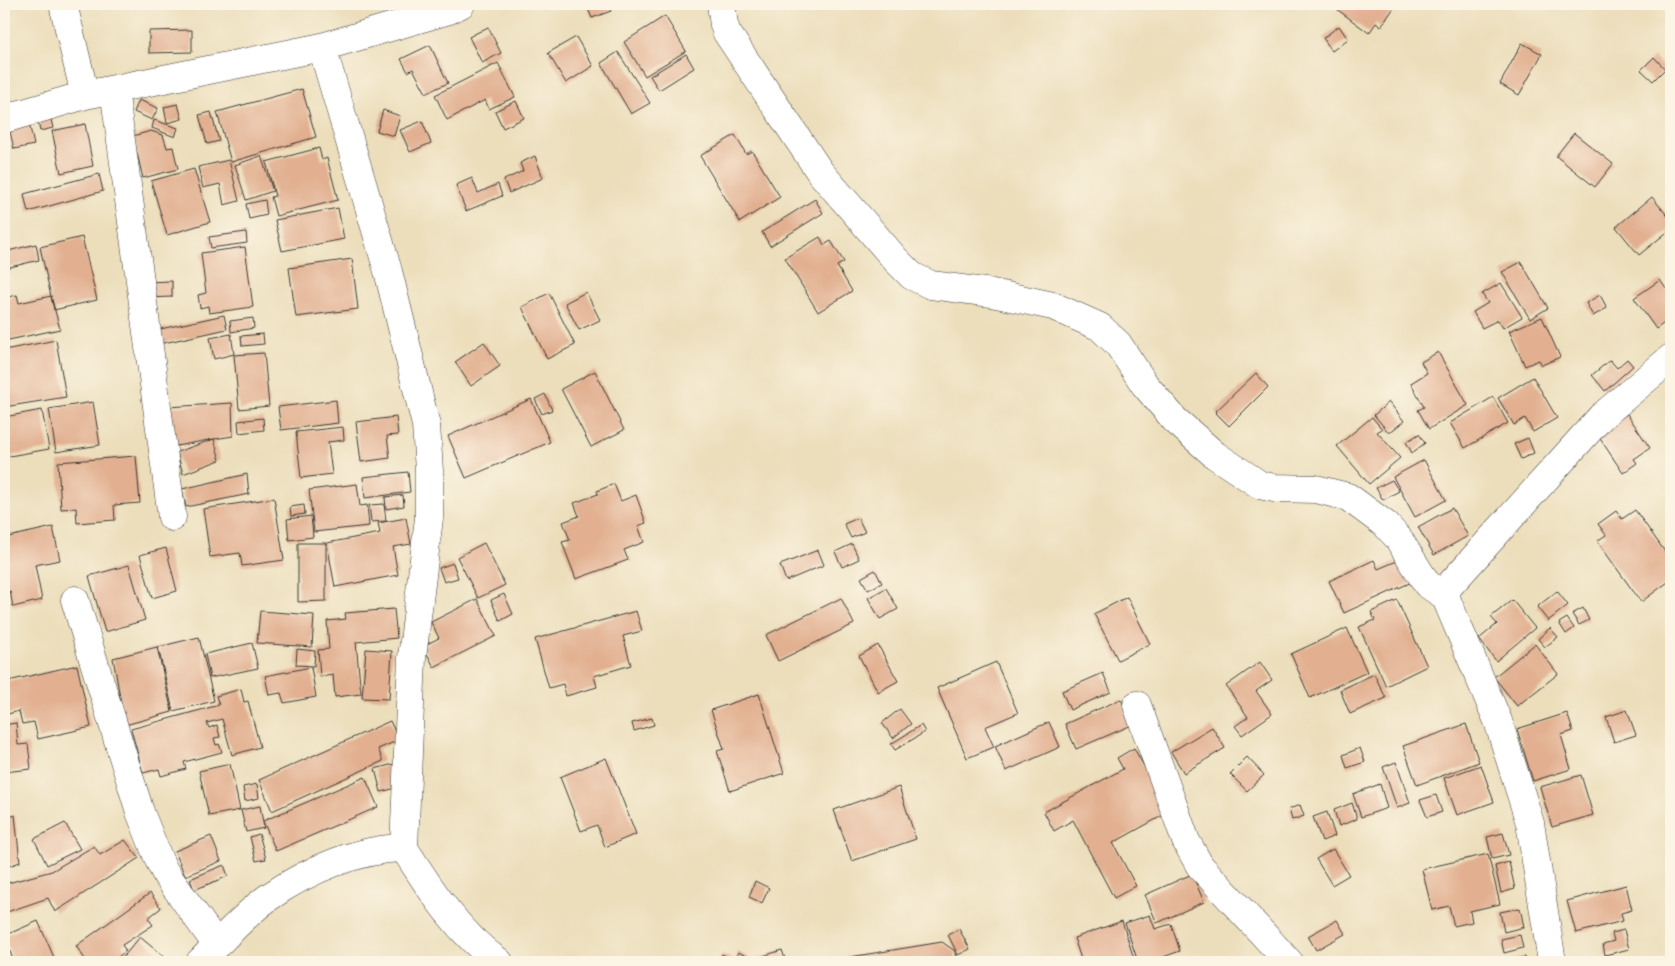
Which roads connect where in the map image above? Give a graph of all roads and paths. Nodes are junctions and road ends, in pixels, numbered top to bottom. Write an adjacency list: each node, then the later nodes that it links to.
1 (63, 4): 6 (street)
2 (461, 4): 4 (street)
3 (722, 4): 10 (street)
4 (322, 47): 5 (street); 13 (street)
5 (114, 89): 6 (street); 9 (street)
6 (85, 95): 7 (street)
7 (4, 118)
8 (1671, 358): 10 (street)
9 (172, 518)
10 (1445, 596): 17 (street)
11 (75, 600): 14 (street)
12 (1137, 705): 16 (street)
13 (404, 848): 14 (street); 15 (street)
14 (208, 953)
15 (499, 962)
16 (1289, 962)
17 (1552, 962)

